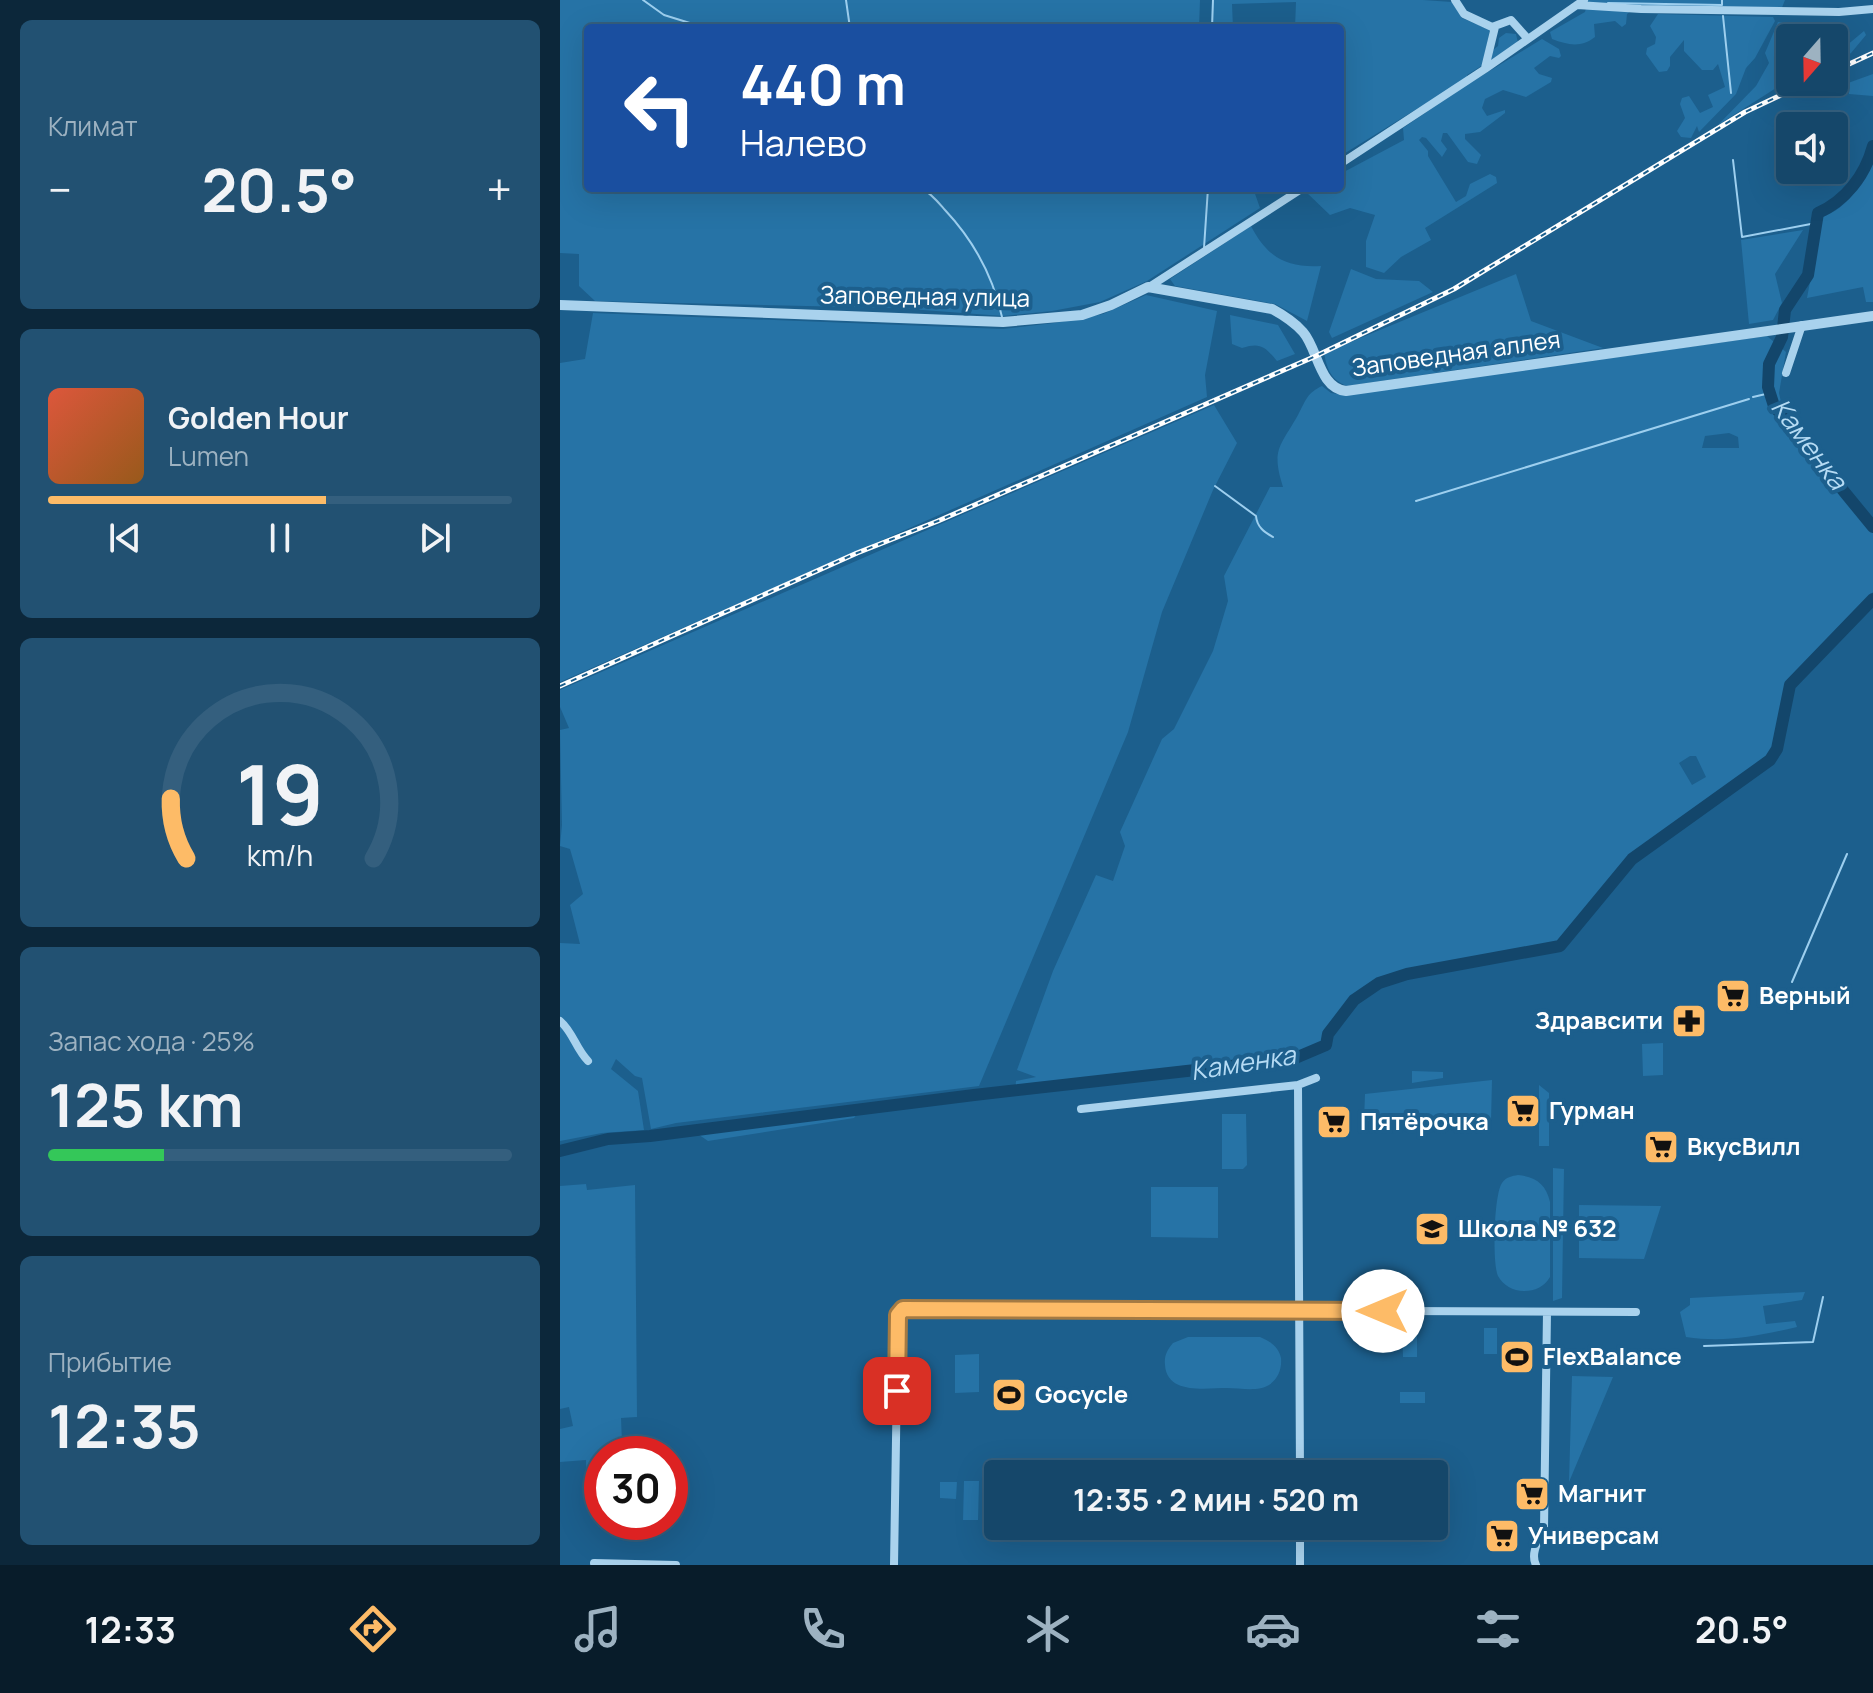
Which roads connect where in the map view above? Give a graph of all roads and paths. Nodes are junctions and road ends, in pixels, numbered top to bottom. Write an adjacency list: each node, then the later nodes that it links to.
1 (1455, 0): 4 (street)
2 (1581, 3): 3 (street); 5 (street)
3 (1873, 9)
4 (1495, 27): 5 (street); 6 (street)
5 (1528, 39): 6 (street)
6 (1485, 69): 7 (street)
7 (1344, 161)
8 (1297, 192): 9 (street, Заповедная улица)
9 (1148, 287): 10 (street, Заповедная улица); 12 (street, Заповедная аллея)
10 (560, 305)
11 (1873, 316): 12 (street)
12 (1798, 325): 13 (street)
13 (1786, 373)
14 (560, 1021): 15 (street)
15 (588, 1061)
16 (1316, 1078): 17 (street)
17 (1298, 1085): 18 (street); 19 (street)
18 (1081, 1109)
19 (1299, 1311): 20 (street); 22 (street); 26 (street)
20 (1547, 1312): 21 (street); 28 (street)
21 (1636, 1312)
22 (1300, 1460)
23 (1300, 1540): 27 (street)
24 (593, 1562): 25 (street)
25 (676, 1565)
26 (894, 1565)
27 (1300, 1565)
28 (1536, 1565)

